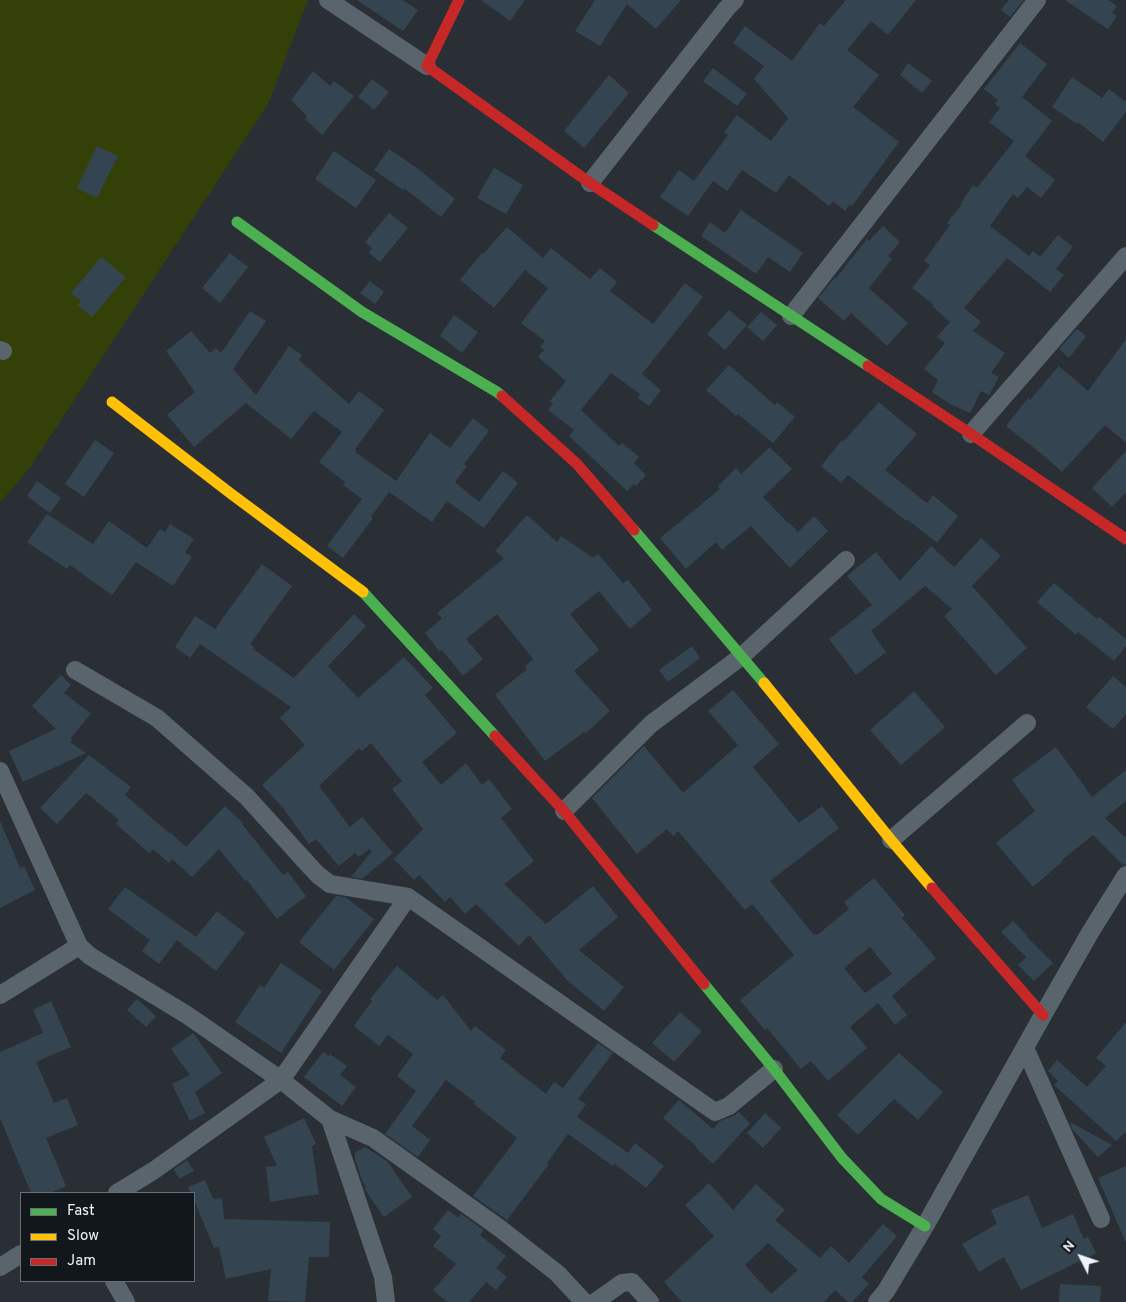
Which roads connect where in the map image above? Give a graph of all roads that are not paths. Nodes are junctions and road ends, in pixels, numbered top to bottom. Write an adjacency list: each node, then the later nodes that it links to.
1 (328, 0): 5 (street)
2 (459, 0): 5 (street)
3 (736, 0): 6 (street)
4 (1037, 0): 9 (street)
5 (427, 66): 6 (street)
6 (590, 183): 9 (street)
7 (237, 222): 14 (street)
8 (1126, 256): 11 (street)
9 (791, 316): 11 (street)
10 (112, 402): 18 (street)
11 (971, 434): 12 (street)
12 (1126, 539)
13 (846, 560): 14 (street)
14 (742, 656): 18 (street); 19 (street)
15 (75, 670): 21 (street)
16 (1027, 723): 19 (street)
17 (0, 771): 22 (street)
18 (564, 811): 26 (street)
19 (891, 840): 24 (street)
20 (1126, 875): 24 (street)
21 (408, 897): 26 (street); 27 (street)
22 (79, 946): 23 (street); 27 (street)
23 (0, 996)
24 (1043, 1015): 25 (street)
25 (1025, 1048): 30 (street); 31 (street)
26 (774, 1069): 31 (street)
27 (282, 1080): 28 (street); 29 (street)
28 (330, 1119): 37 (street); 38 (street)
29 (120, 1192)
30 (1101, 1219)
31 (925, 1226): 35 (street)
32 (20, 1255): 33 (street)
33 (0, 1267)
34 (115, 1282): 36 (street)
35 (886, 1298)
36 (126, 1302)
37 (386, 1302)
38 (584, 1302)
39 (595, 1302): 40 (street)
40 (650, 1302)

